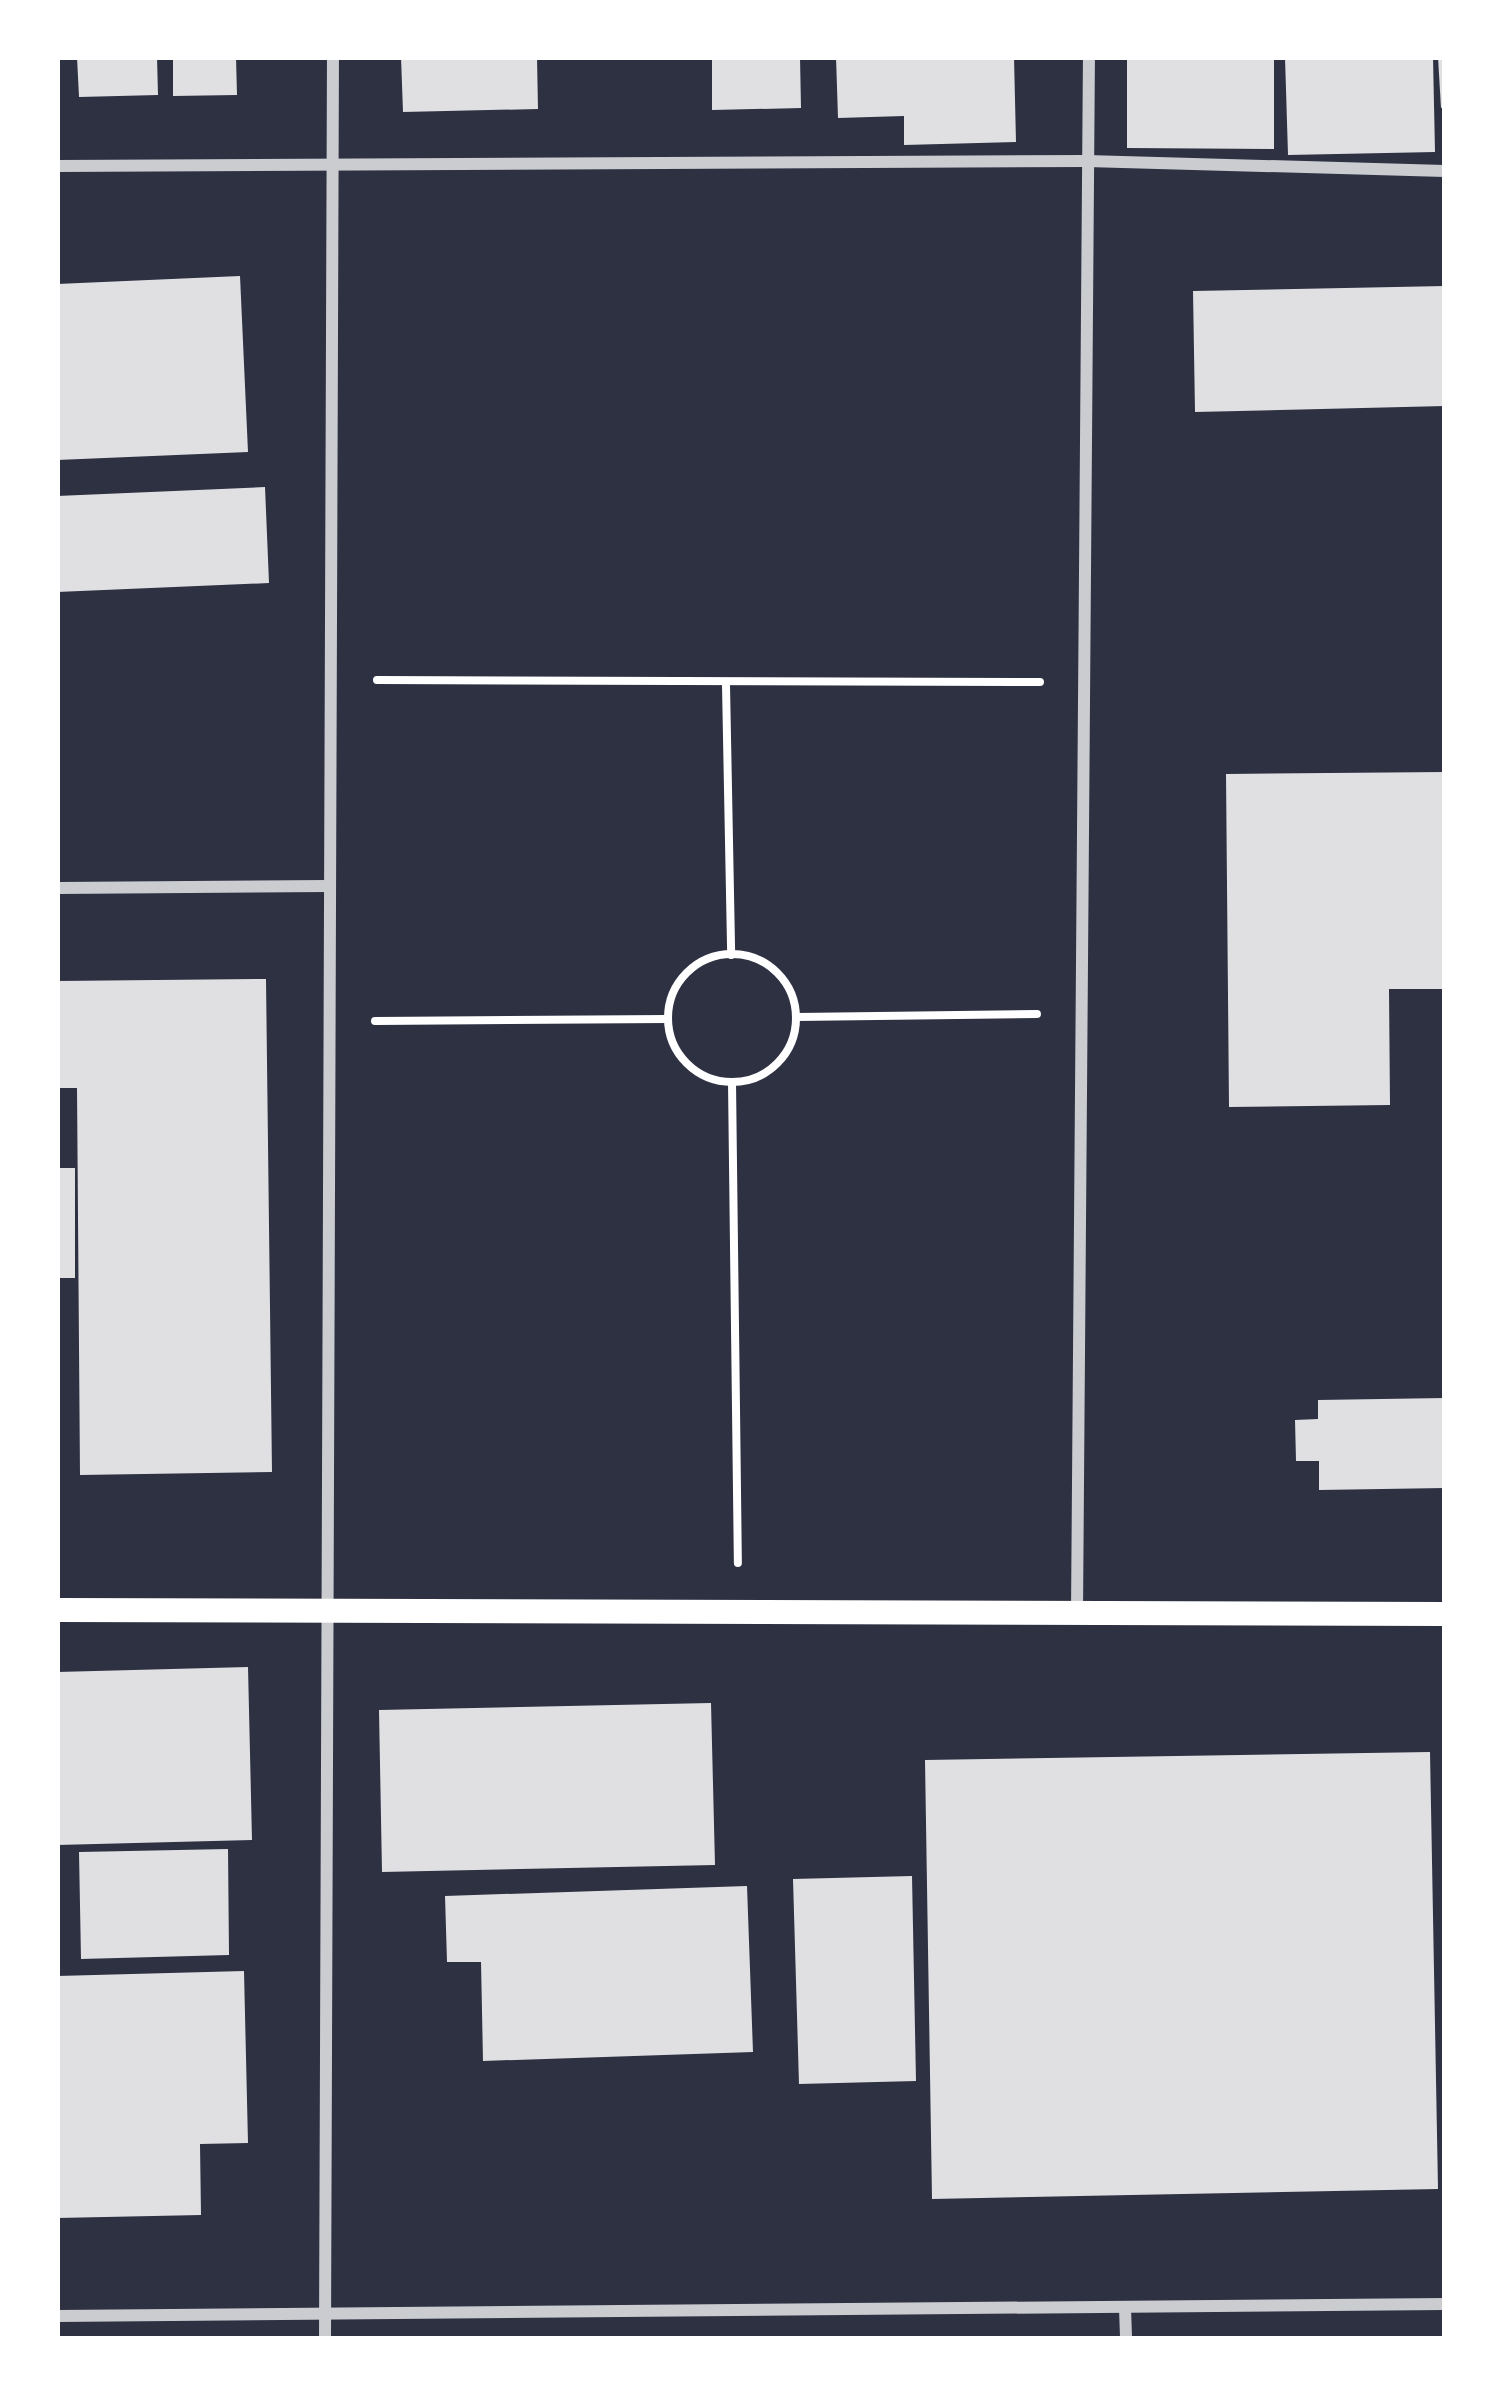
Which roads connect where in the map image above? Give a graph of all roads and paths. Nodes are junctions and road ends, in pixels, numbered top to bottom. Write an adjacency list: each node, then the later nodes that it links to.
1 (333, 57): 4 (street)
2 (1088, 57): 3 (street)
3 (1087, 160): 4 (street); 6 (street); 8 (street)
4 (332, 164): 5 (street); 7 (street)
5 (57, 166)
6 (1445, 171)
7 (328, 680): 9 (path); 10 (street)
8 (1086, 682): 9 (path); 13 (street)
9 (726, 685): 12 (path)
10 (328, 886): 11 (street); 16 (street)
11 (57, 888)
12 (731, 955): 14 (path); 15 (path)
13 (1081, 1013): 14 (path); 21 (street)
14 (796, 1018): 17 (path)
15 (668, 1019): 16 (path); 17 (path)
16 (327, 1021): 19 (street)
17 (732, 1082): 20 (path)
18 (57, 1610): 19 (main road)
19 (324, 1611): 20 (main road); 26 (street)
20 (739, 1612): 21 (main road)
21 (1077, 1613): 22 (main road)
22 (1445, 1614)
23 (1445, 2304): 24 (street)
24 (1125, 2308): 26 (street); 28 (street)
25 (57, 2316): 26 (street)
26 (325, 2317): 27 (street)
27 (325, 2339)
28 (1126, 2339)

